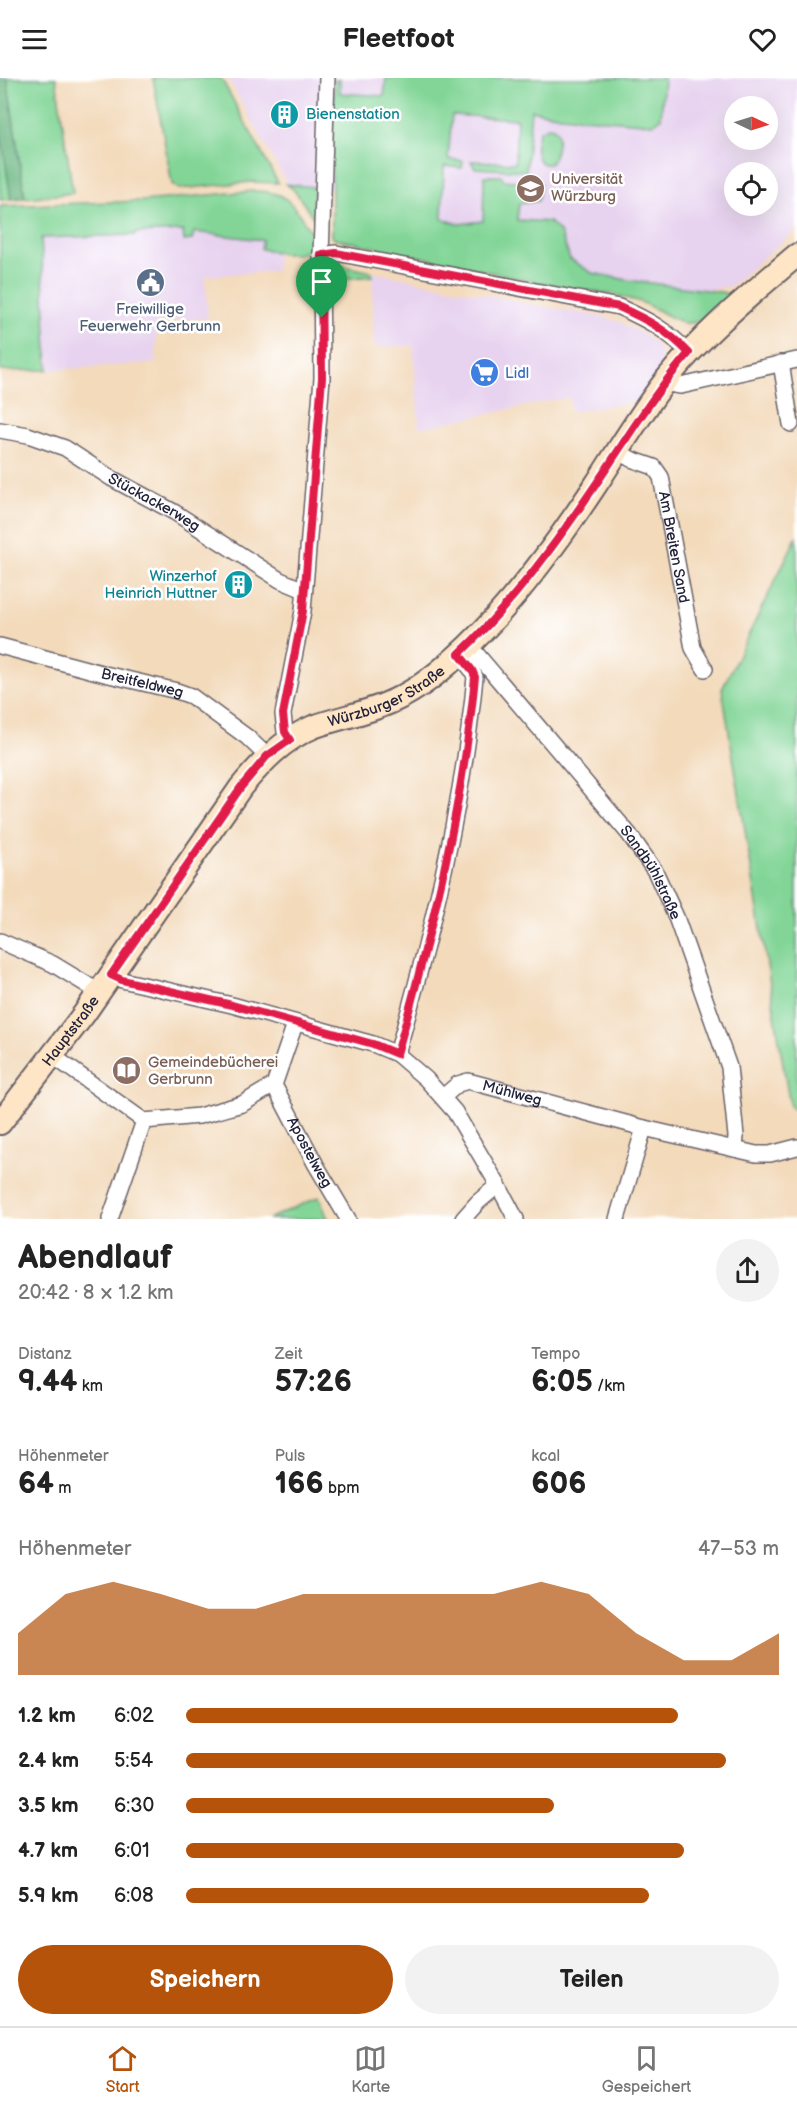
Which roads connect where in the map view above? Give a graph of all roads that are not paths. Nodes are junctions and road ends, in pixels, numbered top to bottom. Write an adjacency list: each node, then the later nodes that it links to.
1 (327, 78): 2 (street)
2 (321, 255): 4 (street); 11 (street)
3 (797, 255): 4 (street, Würzburger Straße)
4 (689, 353): 7 (street, Würzburger Straße)
5 (797, 360): 6 (street)
6 (781, 363): 7 (street); 8 (street)
7 (666, 380): 10 (street, Würzburger Straße)
8 (791, 424)
9 (0, 430): 11 (street, Stückackerweg)
10 (617, 451): 13 (street, Würzburger Straße); 14 (street, Am Breiten Sand)
11 (304, 590): 15 (street)
12 (0, 646): 16 (street, Breitfeldweg)
13 (464, 649): 15 (street, Würzburger Straße); 20 (street); 28 (street, Sandbühlstraße)
14 (705, 669)
15 (290, 740): 16 (street, Hauptstraße)
16 (267, 756): 18 (street, Hauptstraße)
17 (0, 941): 18 (street)
18 (105, 984): 19 (street); 21 (street, Hauptstraße)
19 (295, 1024): 20 (street); 22 (street)
20 (397, 1054): 23 (street)
21 (53, 1056): 24 (street); 25 (street, Hauptstraße)
22 (274, 1085): 24 (street); 31 (street, Apostelweg)
23 (443, 1097): 26 (street, Mühlweg); 29 (street)
24 (144, 1121): 30 (street)
25 (0, 1123)
26 (644, 1128): 28 (street, Mühlweg); 34 (street)
27 (797, 1147): 28 (street, Mühlweg)
28 (735, 1149)
29 (498, 1185): 32 (street); 33 (street)
30 (110, 1219)
31 (348, 1219)
32 (463, 1219)
33 (516, 1219)
34 (617, 1219)

